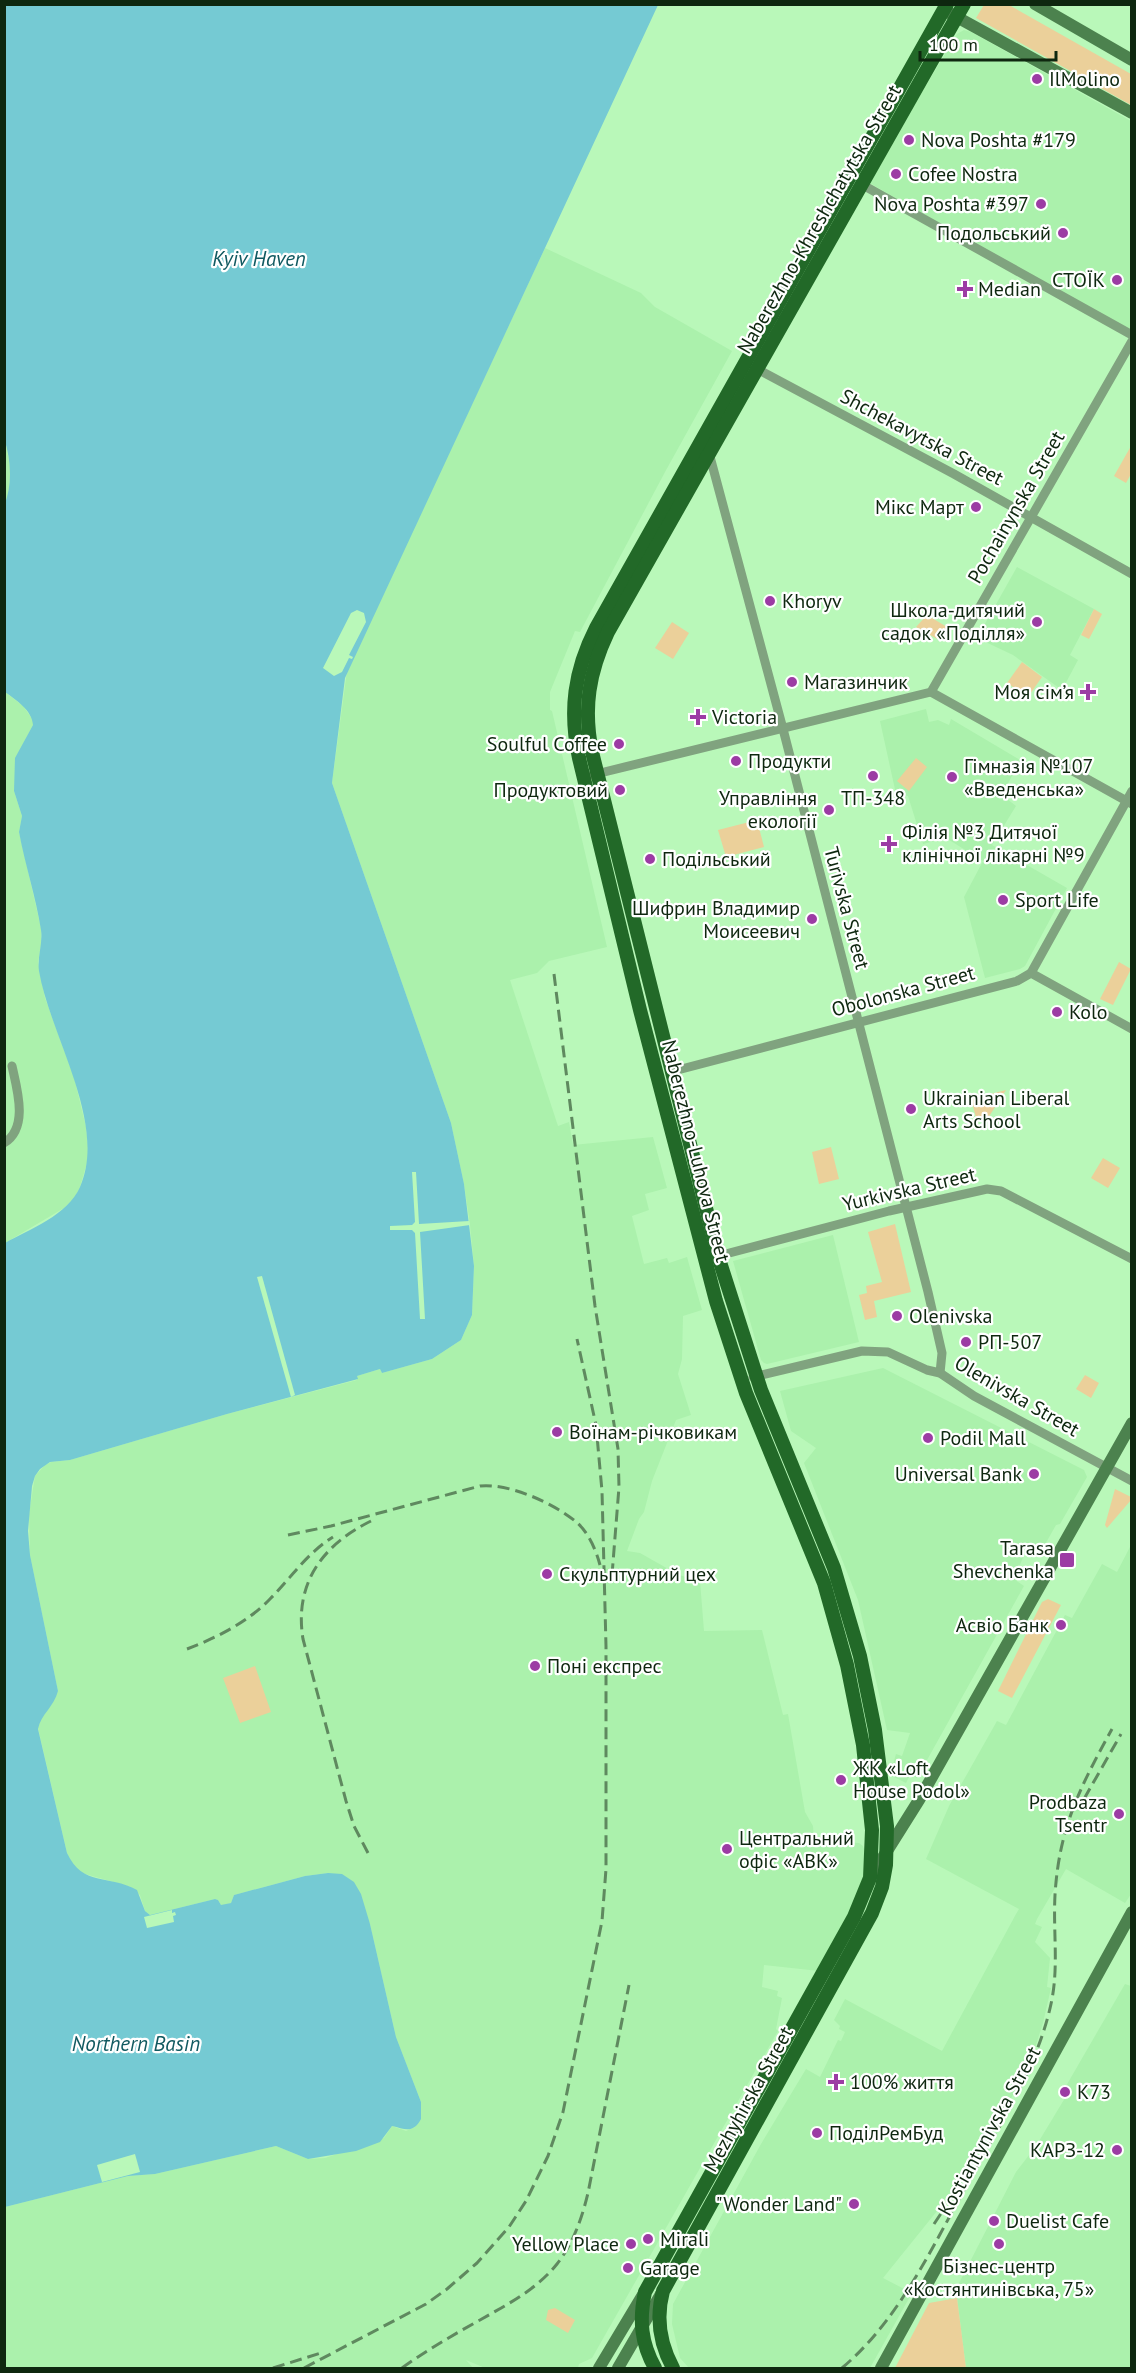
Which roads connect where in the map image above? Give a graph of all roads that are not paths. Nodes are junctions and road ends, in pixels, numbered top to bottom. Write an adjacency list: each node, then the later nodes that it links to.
1 (964, 4): 4 (main road, Naberezhno-Khreshchatytska Street)
2 (1035, 4): 5 (main road)
3 (946, 7): 4 (main road); 11 (main road, Naberezhno-Khreshchatytska Street)
4 (957, 17): 6 (main road); 7 (main road, Naberezhno-Khreshchatytska Street)
5 (1131, 60)
6 (1131, 113)
7 (861, 184): 8 (street); 10 (main road, Naberezhno-Khreshchatytska Street)
8 (1131, 335)
9 (1131, 341): 12 (street, Pochainynska Street)
10 (757, 369): 11 (main road, Naberezhno-Khreshchatytska Street); 12 (street, Shchekavytska Street)
11 (704, 449): 15 (street, Turivska Street); 16 (main road, Naberezhno-Luhova Street)
12 (1030, 517): 13 (street, Shchekavytska Street); 14 (street, Pochainynska Street)
13 (1131, 574)
14 (931, 692): 15 (street); 18 (street)
15 (783, 729): 16 (street); 20 (street, Turivska Street)
16 (590, 775): 23 (main road, Naberezhno-Luhova Street); 30 (main road, Naberezhno-Luhova Street)
17 (1131, 791): 18 (street)
18 (1129, 803): 19 (street)
19 (1031, 973): 20 (street, Obolonska Street); 21 (street)
20 (859, 1021): 23 (street, Obolonska Street); 25 (street, Turivska Street)
21 (1131, 1029)
22 (12, 1066): 24 (street)
23 (670, 1072): 26 (main road, Naberezhno-Luhova Street)
24 (4, 1143)
25 (906, 1207): 26 (street, Yurkivska Street); 27 (street, Yurkivska Street); 28 (street, Turivska Street)
26 (718, 1256): 29 (main road, Naberezhno-Luhova Street)
27 (1131, 1259)
28 (940, 1372): 29 (street, Olenivska Street); 32 (street, Olenivska Street)
29 (756, 1376): 30 (street, Olenivska Street); 34 (main road, Naberezhno-Luhova Street)
30 (741, 1379): 35 (main road, Naberezhno-Luhova Street)
31 (1131, 1423): 32 (main road, Mezhyhirska Street)
32 (1106, 1467): 33 (street, Olenivska Street); 34 (main road, Mezhyhirska Street)
33 (1131, 1481)
34 (887, 1850): 35 (main road, Mezhyhirska Street); 37 (main road, Mezhyhirska Street)
35 (870, 1878): 38 (main road, Mezhyhirska Street)
36 (1131, 1912): 46 (main road, Kostiantynivska Street)
37 (663, 2291): 39 (main road); 45 (main road, Mezhyhirska Street)
38 (645, 2292): 39 (main road, Mezhyhirska Street); 41 (main road)
39 (641, 2331): 40 (main road, Mezhyhirska Street)
40 (638, 2347): 41 (main road); 43 (main road); 44 (main road, Mezhyhirska Street); 45 (main road)
41 (608, 2355): 42 (main road)
42 (599, 2368)
43 (618, 2368)
44 (654, 2368)
45 (672, 2368)
46 (881, 2368)

